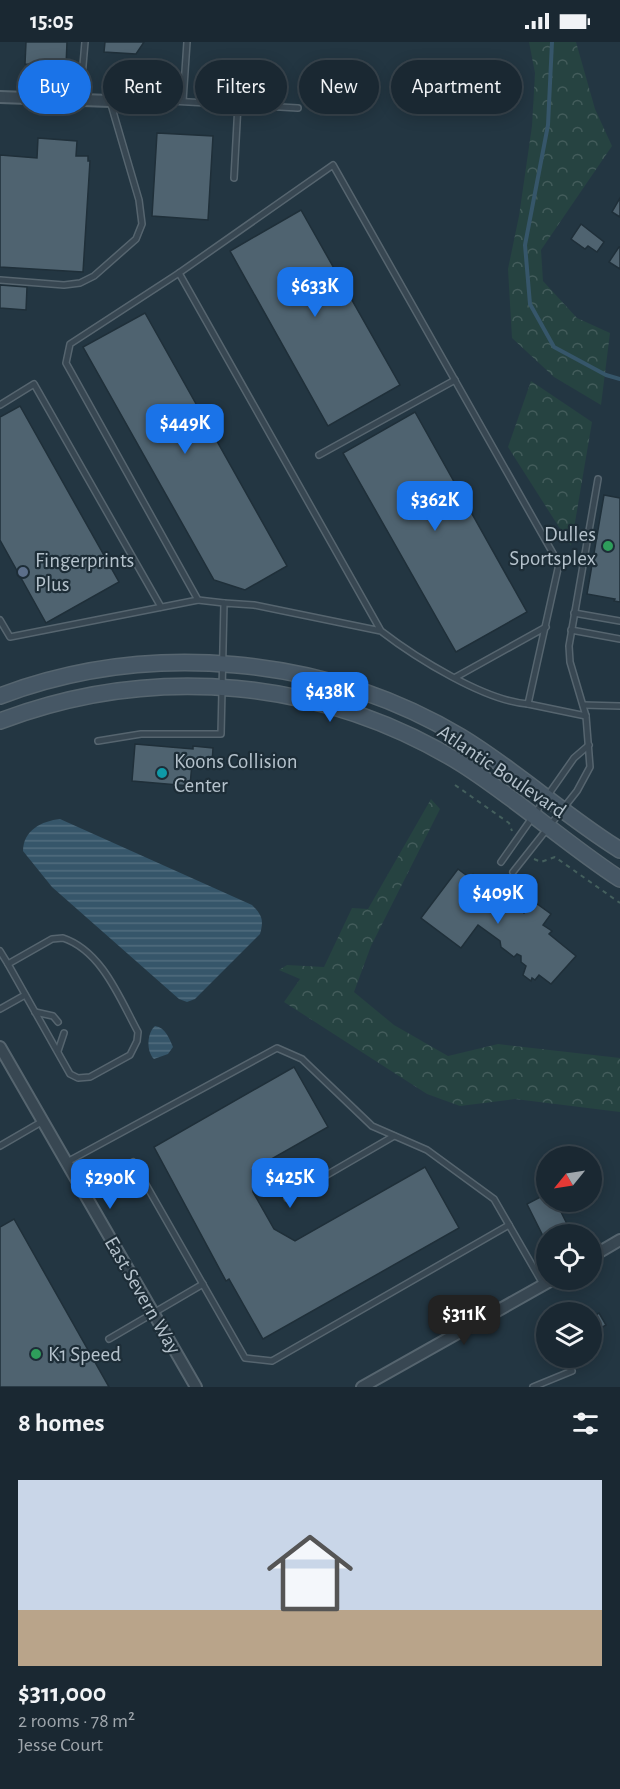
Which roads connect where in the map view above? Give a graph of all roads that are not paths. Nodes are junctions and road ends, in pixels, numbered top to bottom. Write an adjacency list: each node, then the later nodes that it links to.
1 (85, 42): 3 (lane)
2 (187, 42): 6 (lane)
3 (83, 60)
4 (0, 97): 5 (street)
5 (18, 98)
6 (183, 101): 7 (lane)
7 (195, 102)
8 (287, 107): 9 (lane)
9 (298, 108)
10 (114, 114): 14 (lane)
11 (237, 114): 12 (lane)
12 (234, 178)
13 (179, 273): 15 (lane); 19 (lane); 27 (lane)
14 (0, 280)
15 (455, 380): 17 (lane); 25 (lane)
16 (0, 405): 21 (lane)
17 (320, 455)
18 (598, 479): 22 (lane)
19 (198, 600): 20 (lane); 21 (lane)
20 (224, 603): 27 (lane); 29 (lane)
21 (161, 607): 23 (lane)
22 (574, 613): 24 (lane); 26 (lane)
23 (0, 620)
24 (620, 621)
25 (546, 627): 30 (lane); 33 (lane)
26 (571, 630): 28 (lane); 34 (lane)
27 (381, 631): 30 (lane)
28 (620, 639)
29 (225, 664): 31 (lane); 32 (main road, Atlantic Boulevard); 40 (main road, Atlantic Boulevard)
30 (456, 677): 33 (lane)
31 (223, 686): 37 (main road, Atlantic Boulevard); 38 (lane); 42 (main road, Atlantic Boulevard)
32 (0, 696)
33 (528, 704): 36 (lane)
34 (583, 705): 35 (lane); 36 (lane)
35 (620, 706)
36 (586, 716): 39 (lane)
37 (0, 721)
38 (98, 741)
39 (590, 745): 40 (lane); 41 (lane)
40 (547, 798): 41 (main road, Atlantic Boulevard); 42 (lane)
41 (562, 810): 43 (lane); 44 (main road, Atlantic Boulevard)
42 (534, 816): 43 (main road, Atlantic Boulevard); 45 (lane)
43 (549, 827): 46 (lane); 47 (main road, Atlantic Boulevard)
44 (620, 850)
45 (501, 862)
46 (513, 872)
47 (620, 879)
48 (0, 951): 49 (lane)
49 (8, 964): 50 (lane); 56 (lane)
50 (26, 994): 51 (lane); 52 (lane)
51 (0, 1009)
52 (35, 1012): 53 (lane); 56 (lane)
53 (58, 1022)
54 (64, 1033): 56 (lane)
55 (0, 1047): 57 (street, East Severn Way)
56 (58, 1052)
57 (44, 1121): 59 (lane); 60 (street, East Severn Way)
58 (394, 1136): 60 (lane); 62 (lane); 63 (lane)
59 (0, 1146)
60 (66, 1162): 69 (street, East Severn Way)
61 (133, 1162): 67 (lane)
62 (287, 1198)
63 (509, 1225): 66 (lane); 67 (lane)
64 (619, 1243): 65 (street)
65 (602, 1252)
66 (536, 1264)
67 (203, 1284): 69 (lane)
68 (536, 1289): 73 (street)
69 (153, 1313): 70 (lane); 72 (street, East Severn Way)
70 (109, 1340)
71 (572, 1371): 74 (lane)
72 (196, 1387)
73 (362, 1387)
74 (533, 1387)

